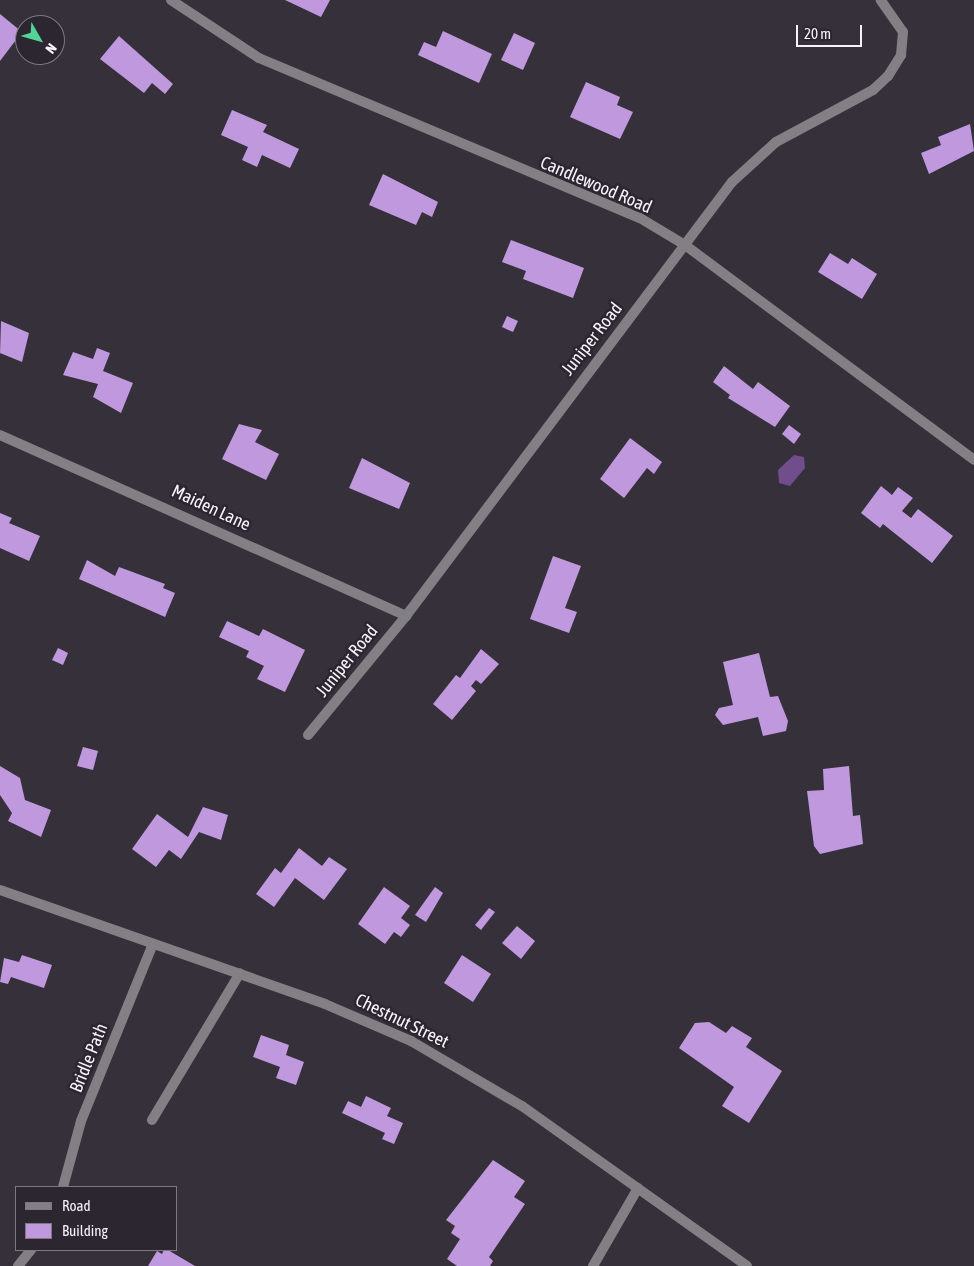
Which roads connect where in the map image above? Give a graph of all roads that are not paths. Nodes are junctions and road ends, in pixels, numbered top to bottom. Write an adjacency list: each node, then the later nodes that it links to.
1 (171, 0): 3 (street, Candlewood Road)
2 (881, 0): 3 (street, Juniper Road)
3 (685, 245): 5 (street, Candlewood Road); 6 (street, Juniper Road)
4 (0, 435): 6 (street, Maiden Lane)
5 (974, 460)
6 (406, 616): 7 (street, Juniper Road)
7 (308, 735)
8 (0, 890): 9 (street, Chestnut Street)
9 (153, 944): 10 (street, Chestnut Street); 12 (street, Bridle Path)
10 (240, 973): 11 (street); 13 (street, Chestnut Street)
11 (152, 1120)
12 (63, 1186)
13 (638, 1188): 16 (street); 17 (street, Chestnut Street)
14 (30, 1251): 15 (street)
15 (18, 1266)
16 (593, 1266)
17 (747, 1266)

